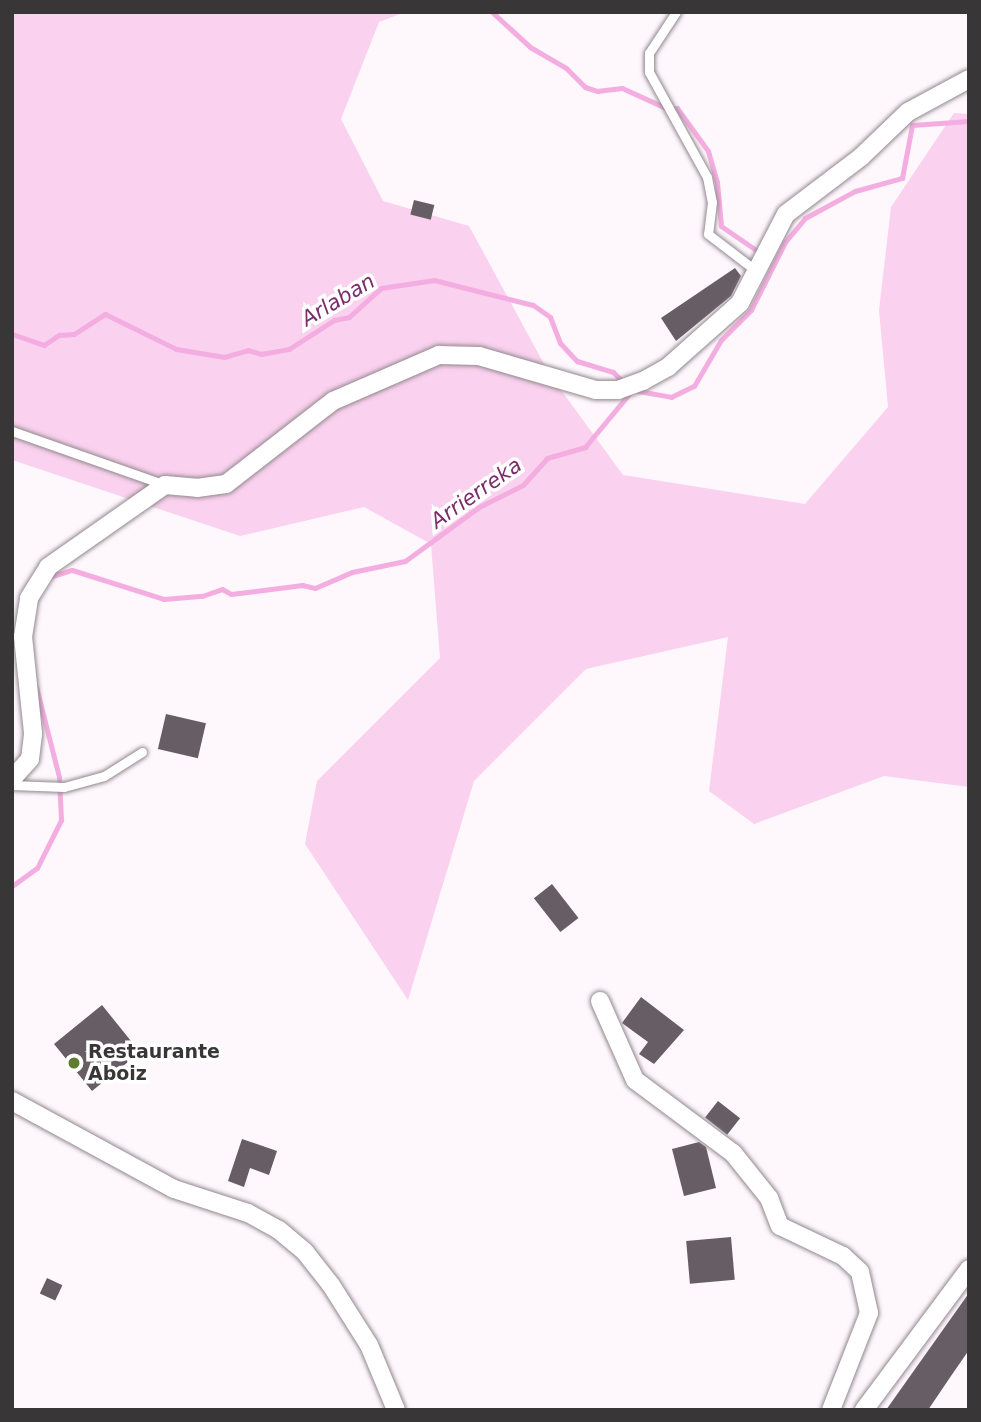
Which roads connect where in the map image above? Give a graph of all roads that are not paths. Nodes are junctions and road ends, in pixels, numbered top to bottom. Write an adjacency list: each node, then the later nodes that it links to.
1 (676, 12): 3 (lane)
2 (969, 79): 3 (street)
3 (755, 270): 5 (street)
4 (12, 431): 5 (lane)
5 (165, 485): 7 (street)
6 (142, 752): 8 (lane)
7 (12, 779)
8 (12, 785)
9 (600, 1002): 13 (street)
10 (12, 1101): 12 (street)
11 (969, 1269): 14 (street)
12 (396, 1410)
13 (831, 1410)
14 (864, 1410)

